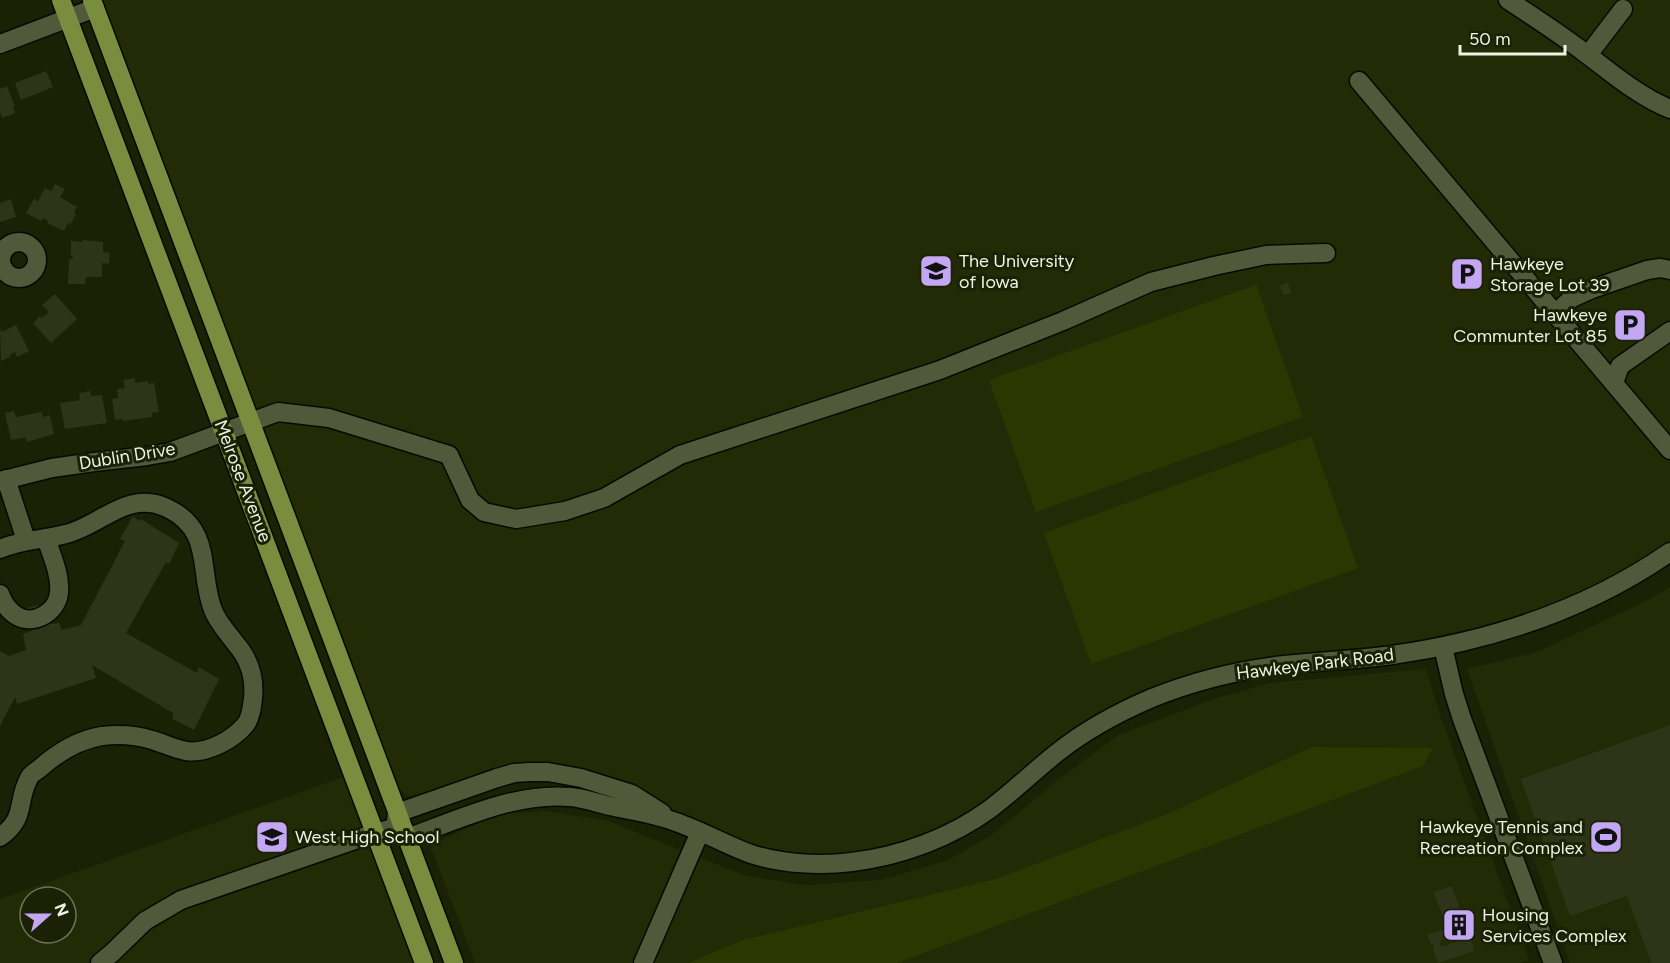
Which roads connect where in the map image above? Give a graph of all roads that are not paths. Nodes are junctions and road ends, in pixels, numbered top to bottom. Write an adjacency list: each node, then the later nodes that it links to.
1 (61, 0): 5 (main road, Melrose Avenue)
2 (1508, 0): 7 (street)
3 (94, 4): 5 (street); 15 (main road, Melrose Avenue)
4 (1623, 9): 7 (street)
5 (68, 18): 6 (street); 16 (main road, Melrose Avenue)
6 (0, 44)
7 (1588, 55): 9 (street)
8 (1359, 81): 12 (street)
9 (1670, 109)
10 (1326, 253): 15 (street, Dublin Drive)
11 (1670, 270): 12 (street)
12 (1555, 314): 14 (street)
13 (1670, 331): 14 (street)
14 (1614, 383): 17 (street)
15 (252, 422): 16 (street, Dublin Drive); 26 (main road, Melrose Avenue)
16 (224, 432): 18 (street, Dublin Drive); 28 (main road, Melrose Avenue)
17 (1670, 450)
18 (3, 480): 20 (street)
19 (46, 538): 20 (street); 23 (street); 29 (street)
20 (26, 540): 21 (street)
21 (1, 544)
22 (1670, 552): 24 (street, Hawkeye Park Road)
23 (0, 594)
24 (1443, 647): 27 (street, Hawkeye Park Road); 34 (street)
25 (673, 820): 26 (street, Hawkeye Park Road); 26 (street, Hawkeye Park Road); 27 (street, Hawkeye Park Road)
26 (400, 827): 28 (street); 32 (main road, Melrose Avenue)
27 (700, 832): 33 (street)
28 (375, 833): 30 (street); 31 (main road, Melrose Avenue)
29 (0, 837)
30 (100, 963)
31 (424, 963)
32 (454, 963)
33 (643, 963)
34 (1553, 963)

